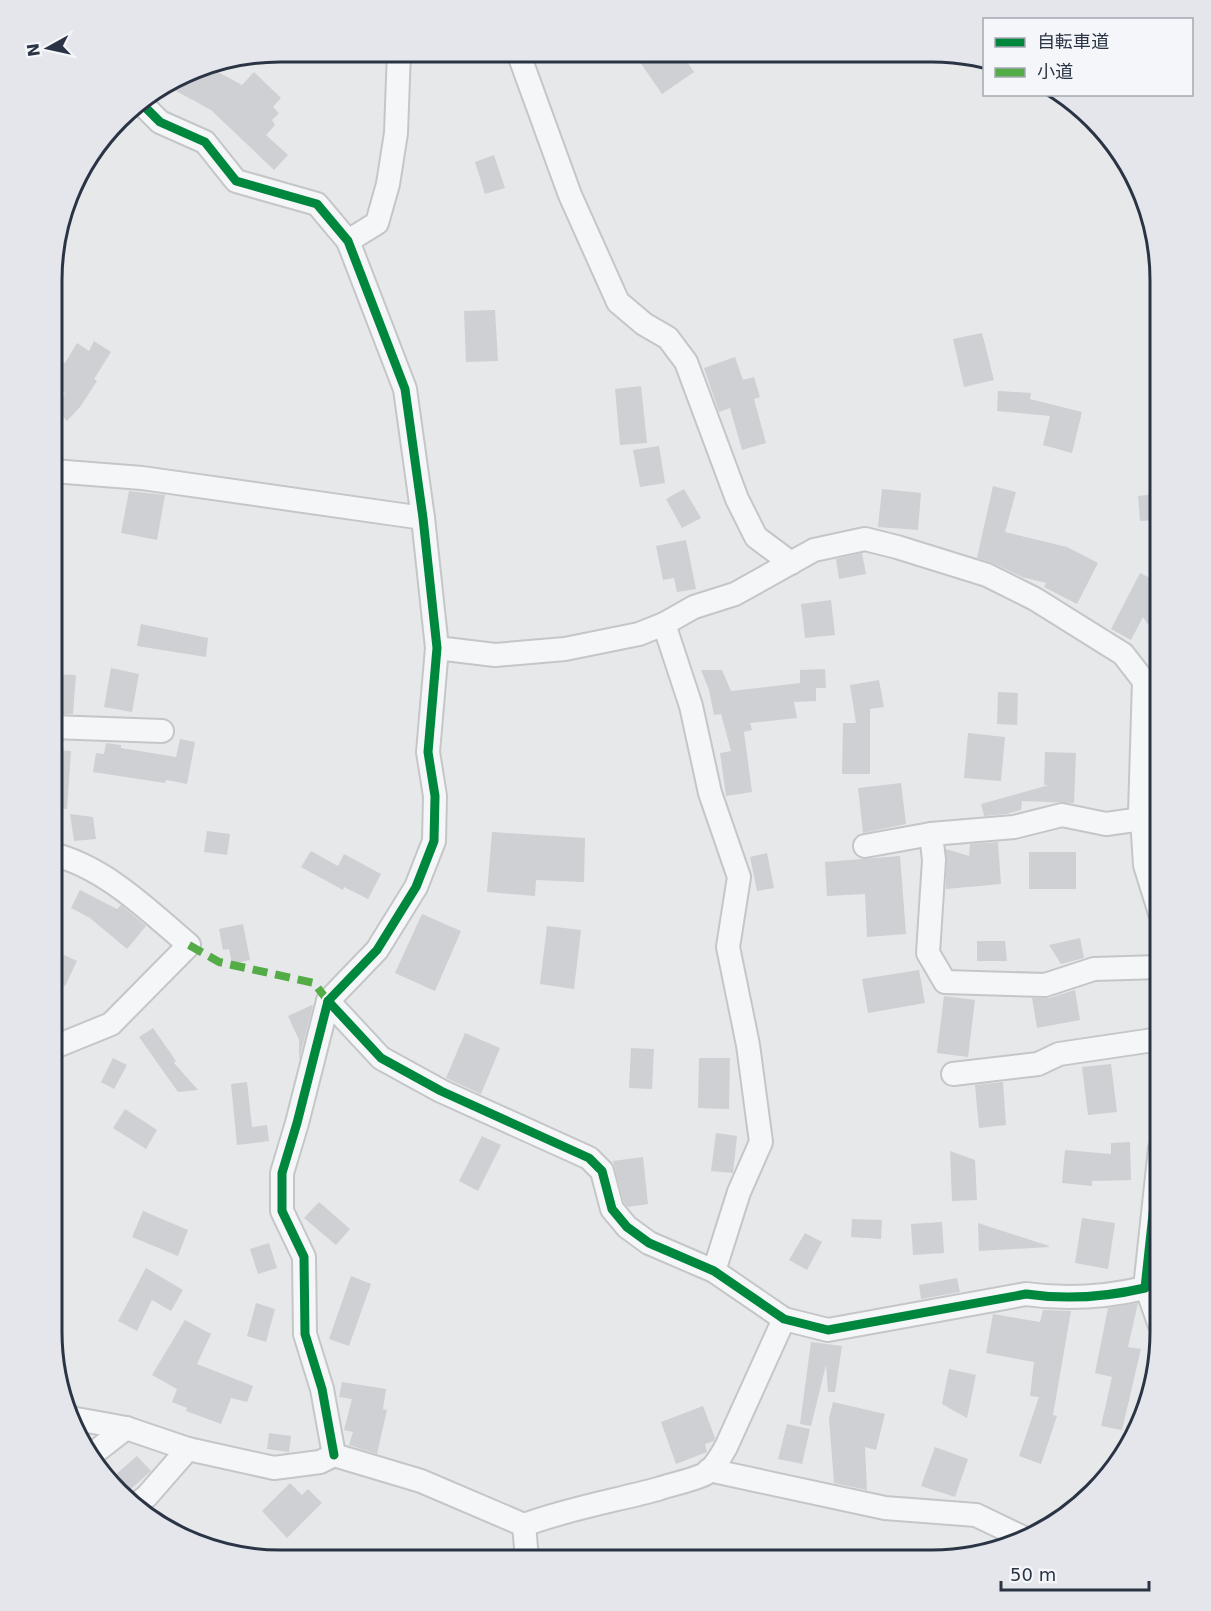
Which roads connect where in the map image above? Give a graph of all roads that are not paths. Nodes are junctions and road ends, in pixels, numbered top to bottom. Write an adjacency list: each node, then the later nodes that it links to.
1 (399, 62): 4 (street)
2 (522, 62): 7 (street)
3 (145, 107): 4 (street)
4 (348, 241): 6 (street)
5 (62, 472): 6 (street)
6 (423, 518): 9 (street)
7 (791, 562): 8 (street); 10 (street)
8 (664, 624): 9 (street); 25 (street)
9 (437, 648): 20 (street)
10 (1150, 678)
11 (1150, 702): 14 (street)
12 (62, 728): 13 (street)
13 (162, 731)
14 (1142, 819): 15 (street); 18 (street)
15 (931, 834): 16 (street); 19 (street)
16 (865, 846)
17 (62, 857): 22 (street)
18 (1150, 881)
19 (1150, 968)
20 (328, 1001): 25 (street); 33 (street)
21 (1150, 1040): 23 (street)
22 (62, 1044)
23 (953, 1074)
24 (1150, 1238): 26 (street)
25 (714, 1270): 28 (street)
26 (1145, 1282): 27 (street); 28 (street)
27 (1150, 1296)
28 (784, 1319): 34 (street)
29 (80, 1420): 30 (street)
30 (126, 1428): 31 (street); 32 (street)
31 (188, 1449): 33 (street); 35 (street)
32 (97, 1451)
33 (333, 1455): 36 (street)
34 (709, 1470): 36 (street); 37 (street)
35 (142, 1501)
36 (524, 1525): 38 (street)
37 (1014, 1533)
38 (526, 1550)

